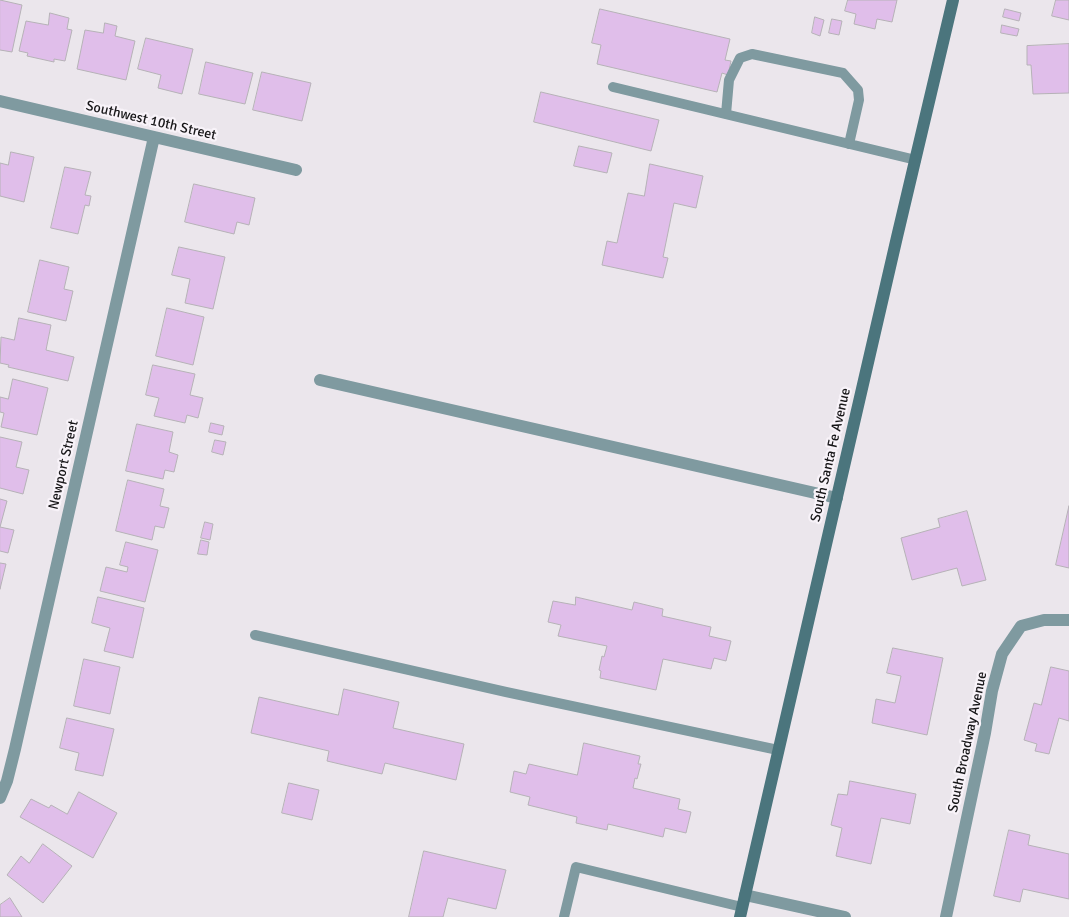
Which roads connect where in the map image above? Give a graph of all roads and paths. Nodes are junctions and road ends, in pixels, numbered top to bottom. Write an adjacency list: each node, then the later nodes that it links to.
1 (954, 0): 7 (main road, South Santa Fe Avenue)
2 (613, 87): 4 (lane)
3 (0, 101): 5 (street, Southwest 10th Street)
4 (726, 114): 6 (lane); 6 (lane)
5 (154, 137): 8 (street, Southwest 10th Street); 14 (street, Newport Street)
6 (849, 144): 7 (lane)
7 (916, 160): 10 (main road, South Santa Fe Avenue)
8 (296, 170)
9 (320, 380): 10 (street)
10 (837, 498): 13 (main road, South Santa Fe Avenue)
11 (1069, 620): 19 (street, South Broadway Avenue)
12 (256, 635): 13 (lane)
13 (778, 750): 15 (main road, South Santa Fe Avenue)
14 (0, 798)
15 (745, 894): 16 (main road, South Santa Fe Avenue); 18 (street)
16 (741, 912): 17 (lane)
17 (564, 917)
18 (845, 917)
19 (946, 917)

